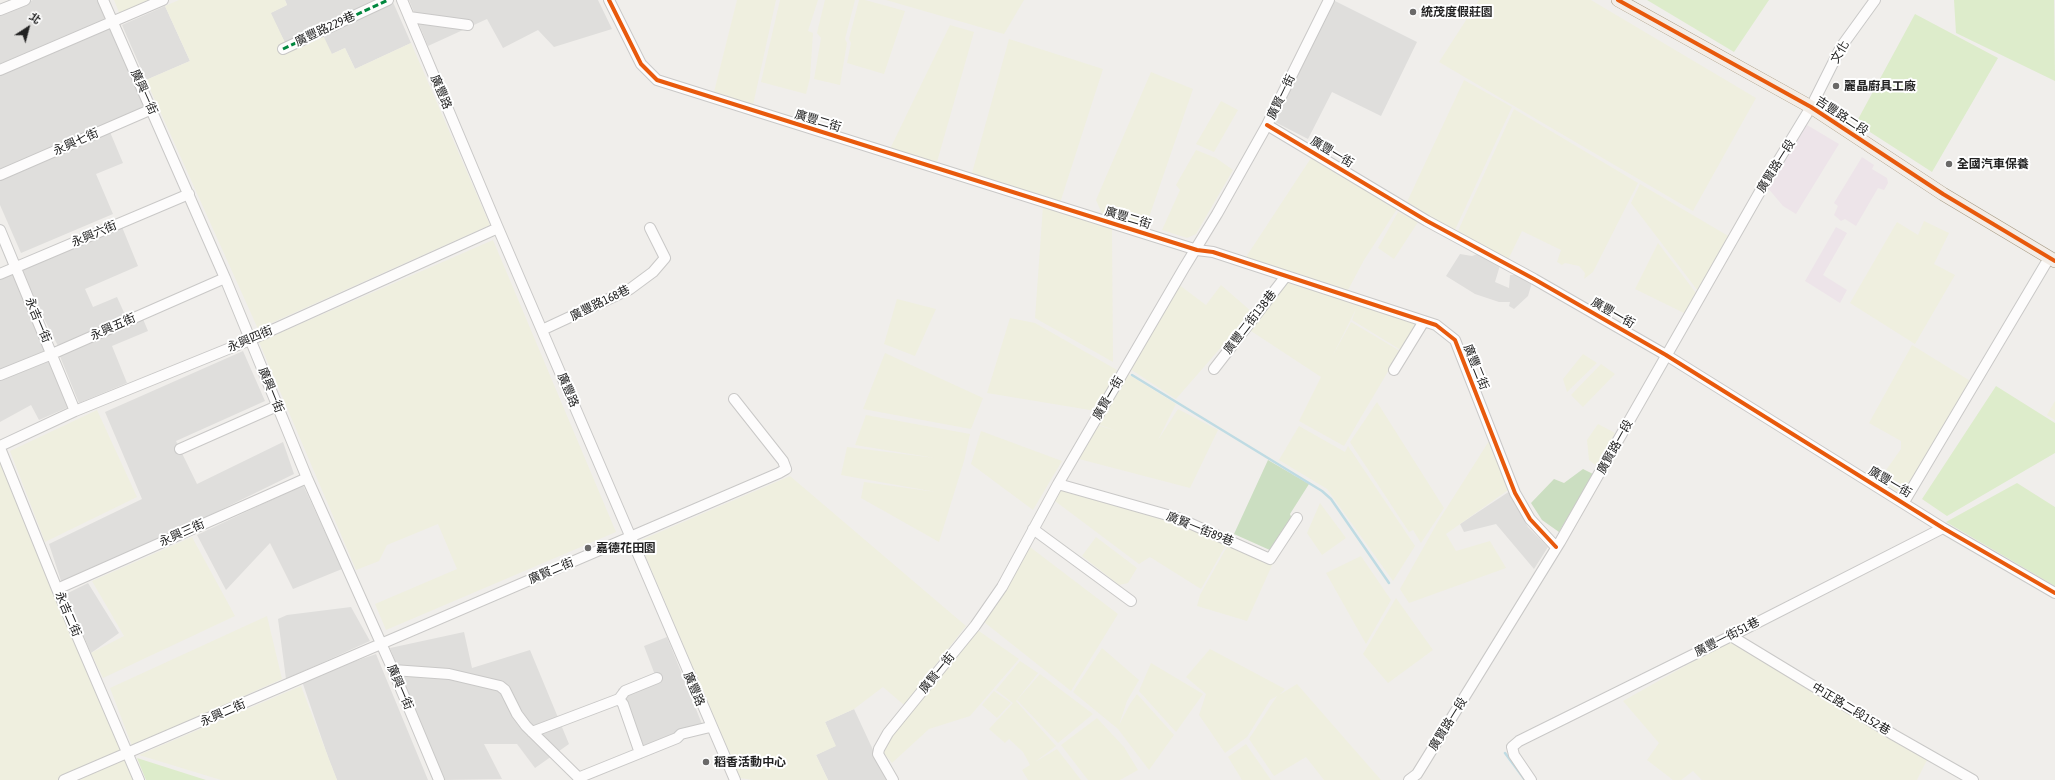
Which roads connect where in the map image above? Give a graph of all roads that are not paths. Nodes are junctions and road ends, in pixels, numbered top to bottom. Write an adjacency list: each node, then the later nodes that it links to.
1 (25, 0): 10 (street)
2 (104, 0): 12 (street, 廣興一街)
3 (163, 0): 12 (street)
4 (388, 0): 14 (street, 廣豐路229巷)
5 (402, 0): 11 (street, 廣豐路)
6 (609, 0): 24 (street, 廣豐二街)
7 (1329, 0): 18 (street, 廣賢一街)
8 (1618, 0): 16 (main road, 吉豐路二段)
9 (1875, 0): 16 (street, 文化)
10 (0, 10)
11 (409, 16): 13 (street); 21 (street, 廣豐路)
12 (113, 22): 15 (street); 17 (street, 廣興一街)
13 (468, 25)
14 (283, 49)
15 (0, 70)
16 (1811, 107): 25 (main road, 吉豐路二段); 34 (street, 廣賢路一段)
17 (152, 109): 19 (street, 永興七街); 20 (street, 廣興一街)
18 (1268, 125): 24 (street, 廣賢一街); 34 (street, 廣豐一街)
19 (0, 175)
20 (189, 194): 26 (street, 永興六街); 29 (street, 廣興一街)
21 (498, 228): 31 (street, 廣豐路); 32 (street, 永興四街)
22 (650, 228): 31 (street, 廣豐路168巷)
23 (0, 230): 26 (street, 永吉一街)
24 (1197, 250): 28 (street, 廣豐二街); 44 (street, 廣賢一街)
25 (2052, 259): 45 (street)
26 (16, 267): 27 (street, 永興六街); 33 (street, 永吉一街)
27 (0, 274)
28 (1286, 276): 30 (street, 廣豐二街); 35 (street, 廣豐二街138巷)
29 (225, 278): 32 (street, 廣興一街); 33 (street, 永興五街)
30 (1424, 321): 36 (street); 50 (street, 廣豐二街)
31 (542, 330): 49 (street, 廣豐路)
32 (250, 340): 39 (street, 廣興一街); 40 (street, 永興四街)
33 (52, 354): 37 (street, 永興五街); 40 (street, 永吉一街)
34 (1666, 355): 45 (street, 廣豐一街); 50 (street, 廣賢路一段)
35 (1214, 369)
36 (1394, 370)
37 (0, 375)
38 (734, 399): 49 (street, 廣賢二街)
39 (277, 406): 42 (street); 43 (street, 廣興一街)
40 (76, 411): 41 (street, 永興四街)
41 (0, 447): 51 (street, 永吉二街)
42 (180, 449)
43 (307, 478): 51 (street, 永興三街); 55 (street, 廣興一街)
44 (1058, 484): 46 (street, 廣賢一街89巷); 48 (street, 廣賢一街)
45 (1904, 502): 47 (street, 廣豐一街)
46 (1297, 518)
47 (1943, 528): 52 (street, 廣豐一街); 54 (street, 廣豐一街51巷)
48 (1033, 530): 53 (street); 68 (street, 廣賢一街)
49 (630, 538): 55 (street, 廣賢二街); 59 (street, 廣豐路)
50 (1556, 547): 69 (street, 廣賢路一段)
51 (57, 589): 62 (street, 永吉二街)
52 (2055, 593)
53 (1131, 601)
54 (1731, 636): 70 (street, 廣豐一街51巷); 71 (street, 中正路二段152巷)
55 (381, 644): 56 (street, 廣興一街); 62 (street, 永興二街)
56 (393, 670): 60 (street); 66 (street, 廣興一街)
57 (657, 678): 58 (street)
58 (620, 699): 60 (street); 61 (street)
59 (710, 727): 61 (street); 67 (street, 廣豐路)
60 (532, 732): 63 (street)
61 (640, 753): 63 (street)
62 (128, 754): 64 (street, 永興二街); 65 (street, 永吉二街)
63 (579, 779)
64 (64, 780)
65 (139, 780)
66 (439, 780)
67 (735, 780)
68 (893, 780)
69 (1409, 780)
70 (1531, 780)
71 (1973, 780)

